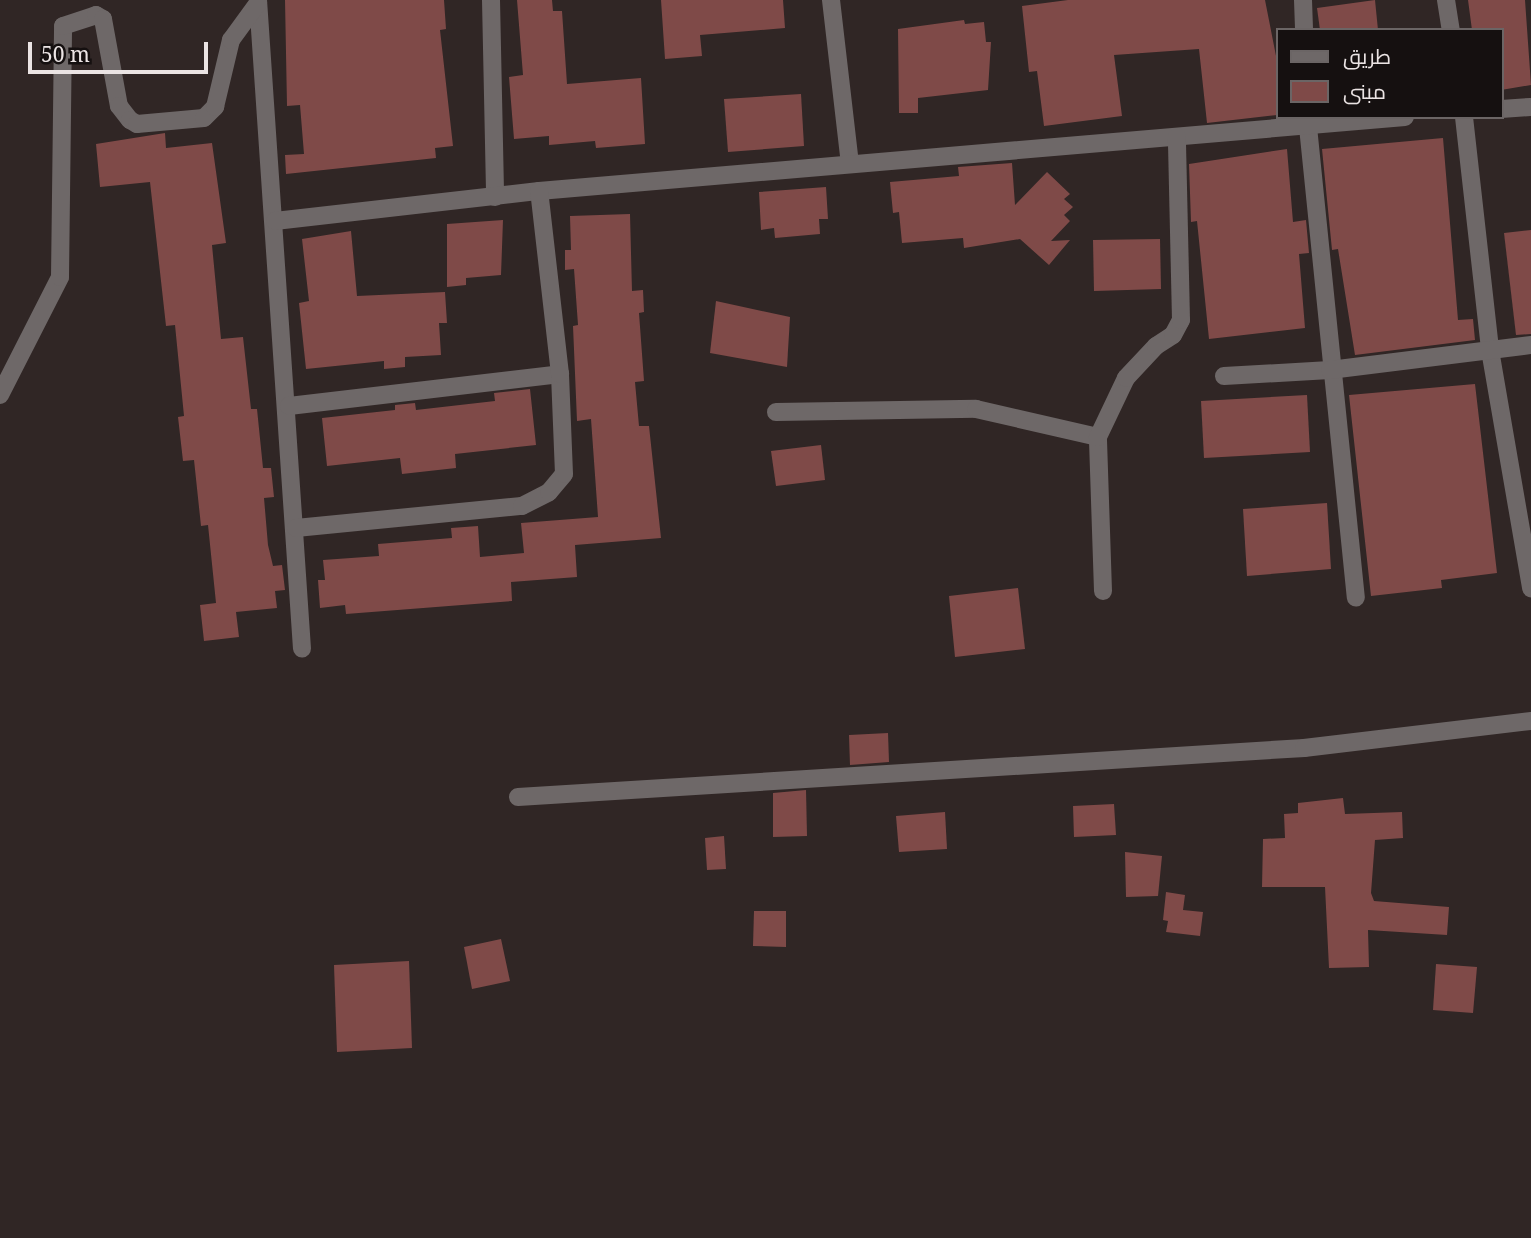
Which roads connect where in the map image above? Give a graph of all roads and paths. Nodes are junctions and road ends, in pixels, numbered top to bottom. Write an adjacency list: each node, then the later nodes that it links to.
1 (491, 0): 16 (street)
2 (831, 0): 14 (street)
3 (1303, 0): 6 (street)
4 (1446, 0): 7 (street)
5 (258, 1): 17 (street); 23 (street)
6 (1304, 28)
7 (1451, 28)
8 (1531, 107): 9 (street)
9 (1503, 109)
10 (1356, 119): 12 (street)
11 (1464, 119): 19 (street)
12 (1307, 121): 13 (street); 20 (street)
13 (1177, 137): 14 (street); 26 (street)
14 (850, 164): 15 (street)
15 (538, 191): 16 (street); 21 (street)
16 (495, 197): 17 (street)
17 (275, 221): 24 (street)
18 (1531, 345): 19 (street)
19 (1490, 350): 20 (street); 28 (street)
20 (1330, 370): 22 (street); 30 (street)
21 (560, 374): 24 (street); 27 (street)
22 (1224, 376)
23 (0, 395)
24 (289, 406): 27 (street)
25 (776, 412): 26 (street)
26 (1098, 438): 29 (street)
27 (296, 528): 31 (street)
28 (1531, 588)
29 (1103, 591)
30 (1356, 598)
31 (302, 649)
32 (1531, 720): 33 (street)
33 (518, 797)

